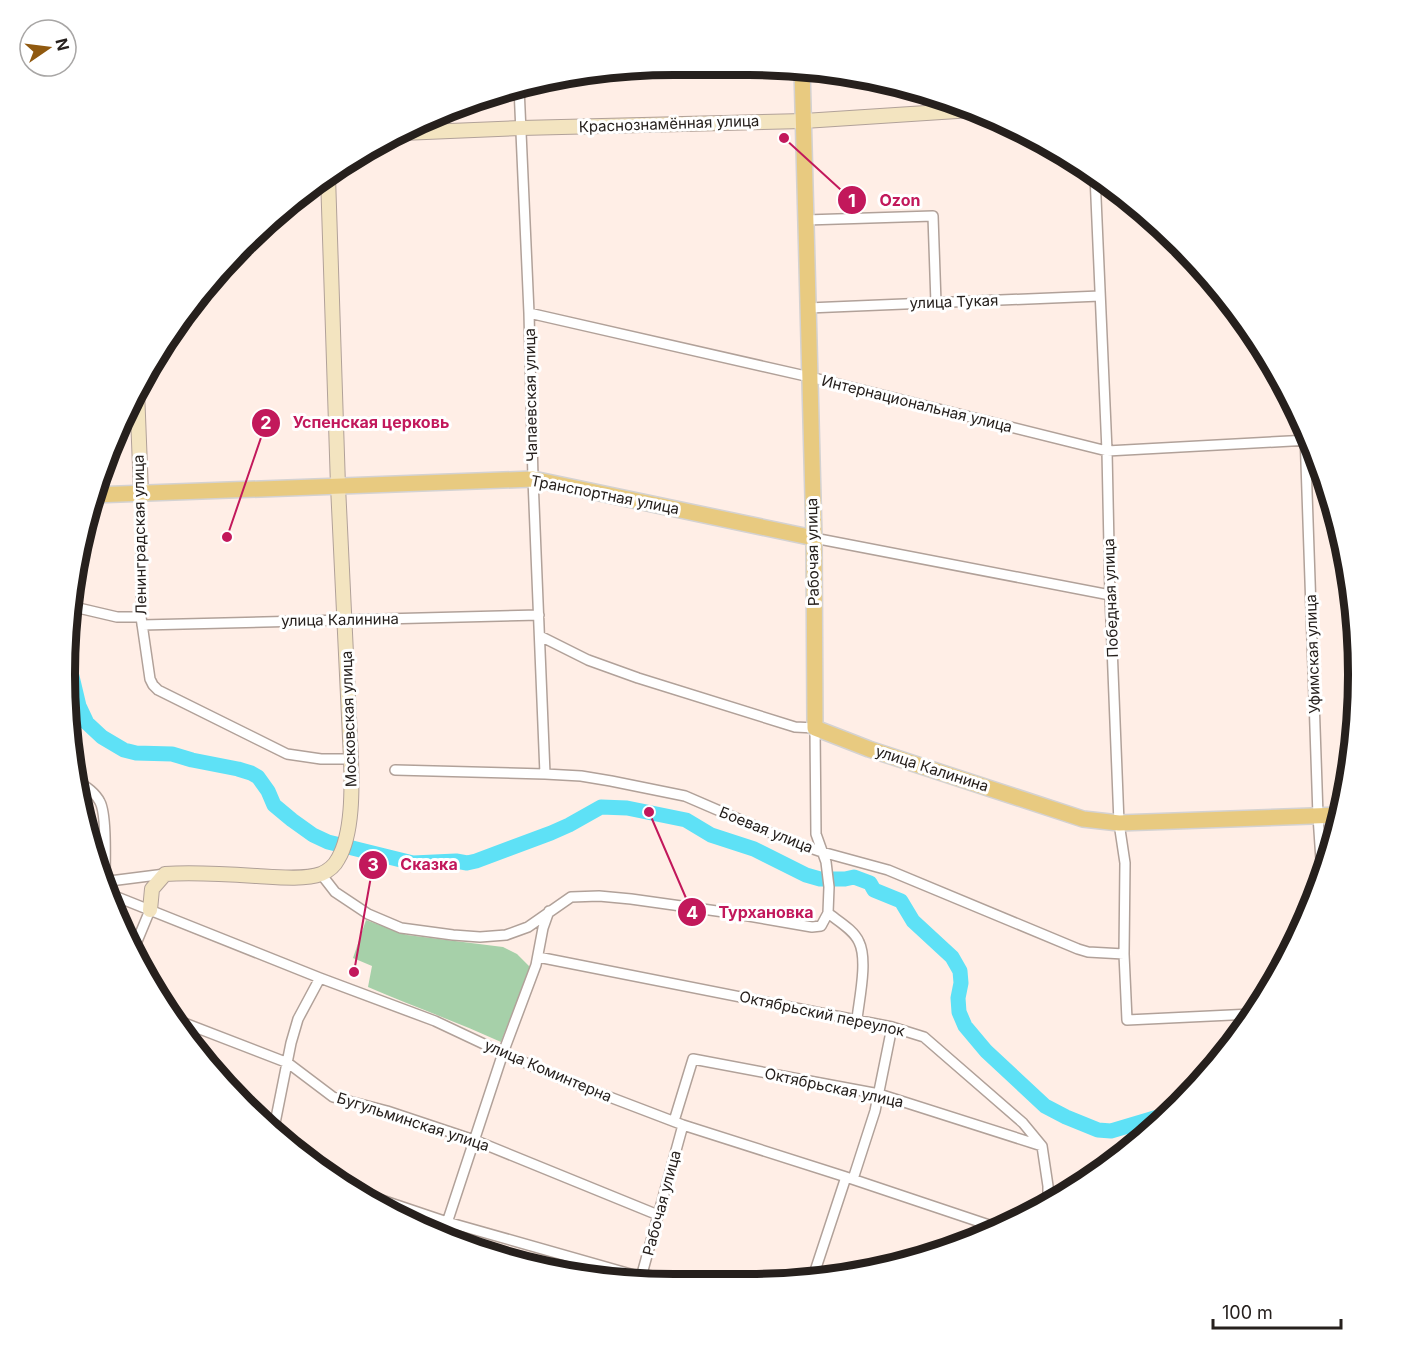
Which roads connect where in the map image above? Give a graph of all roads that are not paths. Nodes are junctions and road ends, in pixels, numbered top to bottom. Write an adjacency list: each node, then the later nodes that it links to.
1 (802, 77): 4 (main road, Рабочая улица)
2 (519, 95): 5 (street, Чапаевская улица)
3 (952, 111): 4 (street, Краснознамённая улица)
4 (804, 121): 5 (street, Краснознамённая улица); 9 (main road, Рабочая улица)
5 (521, 129): 6 (street, Краснознамённая улица); 13 (street, Чапаевская улица)
6 (419, 132)
7 (328, 185): 20 (street, Московская улица)
8 (1095, 186): 10 (street, Победная улица)
9 (806, 220): 11 (street); 12 (main road, Рабочая улица)
10 (1100, 296): 11 (street, улица Тукая); 17 (street, Победная улица)
11 (936, 303): 12 (street, улица Тукая)
12 (808, 308): 14 (main road, Рабочая улица)
13 (529, 313): 14 (street, Интернациональная улица); 19 (street, Чапаевская улица)
14 (810, 377): 17 (street, Интернациональная улица); 23 (main road, Рабочая улица)
15 (138, 408): 21 (street, Ленинградская улица)
16 (1299, 439): 17 (street, Интернациональная улица)
17 (1107, 451): 24 (street, Победная улица)
18 (1308, 460): 36 (street, Уфимская улица)
19 (533, 479): 20 (main road, Транспортная улица); 23 (main road, Транспортная улица); 26 (street, Чапаевская улица)
20 (338, 486): 21 (main road, Транспортная улица); 27 (street, Московская улица)
21 (141, 493): 22 (main road, Транспортная улица); 28 (street, Ленинградская улица)
22 (103, 495)
23 (814, 538): 24 (street, Транспортная улица); 30 (main road, Рабочая улица)
24 (1110, 595): 37 (street, Победная улица)
25 (79, 608): 28 (street, улица Калинина)
26 (538, 615): 27 (street, улица Калинина); 29 (street, Чапаевская улица)
27 (344, 620): 28 (street, улица Калинина); 31 (street, Московская улица)
28 (141, 621): 31 (street, Ленинградская улица)
29 (540, 636): 30 (street, улица Калинина); 33 (street, Чапаевская улица)
30 (815, 728): 37 (main road, улица Калинина); 38 (street, Рабочая улица)
31 (351, 759): 42 (street, Московская улица)
32 (394, 770): 33 (street, Боевая улица)
33 (545, 774): 38 (street, Боевая улица)
34 (86, 787): 40 (street)
35 (1331, 815): 36 (main road, улица Калинина)
36 (1318, 816): 37 (main road, улица Калинина); 39 (street, Уфимская улица)
37 (1119, 823): 49 (street, Победная улица)
38 (822, 852): 47 (street, Рабочая улица); 49 (street, Боевая улица)
39 (1321, 853)
40 (104, 858)
41 (165, 874): 42 (street); 43 (street); 45 (street)
42 (321, 874): 46 (street)
43 (112, 881)
44 (118, 897): 45 (street, улица Коминтерна)
45 (150, 910): 48 (street); 51 (street, улица Коминтерна)
46 (549, 912): 47 (street); 50 (street)
47 (828, 913): 53 (street)
48 (137, 941)
49 (1124, 954): 52 (street, Победная улица)
50 (538, 957): 53 (street, Октябрьский переулок); 56 (street)
51 (320, 978): 56 (street, улица Коминтерна); 58 (street)
52 (1242, 1014)
53 (856, 1019): 55 (street, Октябрьский переулок)
54 (188, 1025): 58 (street, Бугульминская улица)
55 (892, 1026): 59 (street); 63 (street, Октябрьский переулок)
56 (503, 1053): 61 (street, улица Коминтерна); 62 (street)
57 (693, 1059): 59 (street, Октябрьская улица); 61 (street, Рабочая улица)
58 (288, 1064): 60 (street); 62 (street, Бугульминская улица)
59 (879, 1094): 63 (street, Октябрьская улица); 64 (street)
60 (275, 1122)
61 (679, 1123): 64 (street, улица Коминтерна); 67 (street, Рабочая улица)
62 (474, 1140): 67 (street, Бугульминская улица); 68 (street)
63 (1042, 1146): 65 (street, Октябрьский переулок)
64 (850, 1178): 69 (street, улица Коминтерна); 71 (street)
65 (1048, 1194)
66 (394, 1204): 68 (street)
67 (658, 1215): 73 (street, Рабочая улица)
68 (447, 1222): 70 (street); 72 (street)
69 (987, 1224)
70 (445, 1228)
71 (816, 1270)
72 (613, 1271)
73 (643, 1273)

